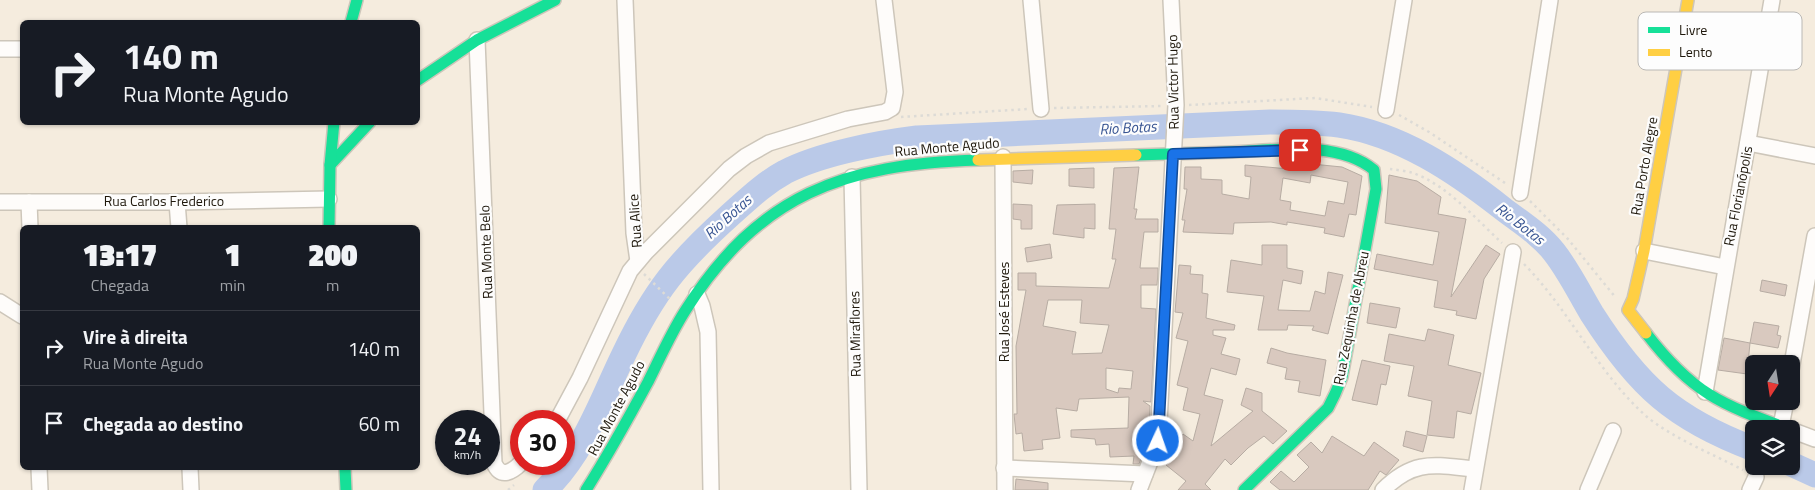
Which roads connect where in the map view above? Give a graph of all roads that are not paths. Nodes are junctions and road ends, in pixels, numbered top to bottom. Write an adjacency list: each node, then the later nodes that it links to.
1 (357, 0): 9 (street)
2 (555, 0): 10 (street)
3 (625, 0): 38 (street, Rua Alice)
4 (884, 0): 38 (street)
5 (1030, 0): 16 (street)
6 (1171, 0): 21 (street, Rua Victor Hugo)
7 (1404, 0): 17 (street)
8 (1550, 0): 27 (street)
9 (352, 20)
10 (477, 40): 15 (street); 55 (street, Rua Monte Belo)
11 (0, 49): 12 (street)
12 (20, 49)
13 (1676, 70): 36 (street, Rua Porto Alegre)
14 (1760, 70): 20 (street, Rua Florianópolis)
15 (420, 79)
16 (1041, 108)
17 (1386, 110)
18 (334, 125): 24 (street)
19 (367, 125): 24 (street)
20 (1748, 143): 22 (street); 39 (street, Rua Florianópolis)
21 (1173, 149): 23 (street, Rua Monte Agudo); 25 (street, Rua Monte Agudo); 56 (street, Rua Victor Hugo)
22 (1815, 156)
23 (1003, 157): 26 (street, Rua Monte Agudo); 50 (street, Rua José Esteves)
24 (330, 165): 28 (street)
25 (1374, 170): 65 (street, Rua Zequinha de Abreu)
26 (852, 177): 40 (street, Rua Monte Agudo); 62 (street, Rua Miraflores)
27 (1520, 193)
28 (329, 199): 31 (street, Rua Carlos Frederico); 34 (street)
29 (0, 202): 30 (street, Rua Carlos Frederico)
30 (29, 202): 31 (street, Rua Carlos Frederico); 32 (street)
31 (178, 202): 33 (street)
32 (30, 225)
33 (179, 225)
34 (329, 225)
35 (1815, 236): 43 (street)
36 (1644, 250): 39 (street); 44 (street, Rua Porto Alegre)
37 (1512, 252): 51 (street)
38 (638, 261): 45 (street, Rua Alice)
39 (1725, 267): 44 (street, Rua Florianópolis)
40 (697, 294): 60 (street, Rua Monte Agudo); 61 (street)
41 (0, 302): 42 (street)
42 (20, 315)
43 (1794, 355)
44 (1704, 392): 46 (street)
45 (563, 410)
46 (1767, 420)
47 (1613, 430): 68 (street)
48 (1800, 433): 49 (street)
49 (1815, 439)
50 (1004, 468): 56 (street); 63 (street, Rua José Esteves)
51 (1474, 469): 66 (street); 67 (street)
52 (39, 470): 57 (street)
53 (190, 470): 58 (street)
54 (344, 470): 59 (street)
55 (510, 472)
56 (1146, 474): 64 (street, Rua Victor Hugo)
57 (40, 490)
58 (191, 490)
59 (346, 490)
60 (586, 490)
61 (711, 490)
62 (859, 490)
63 (1005, 490)
64 (1140, 490)
65 (1244, 490)
66 (1383, 490)
67 (1472, 490)
68 (1588, 490)

